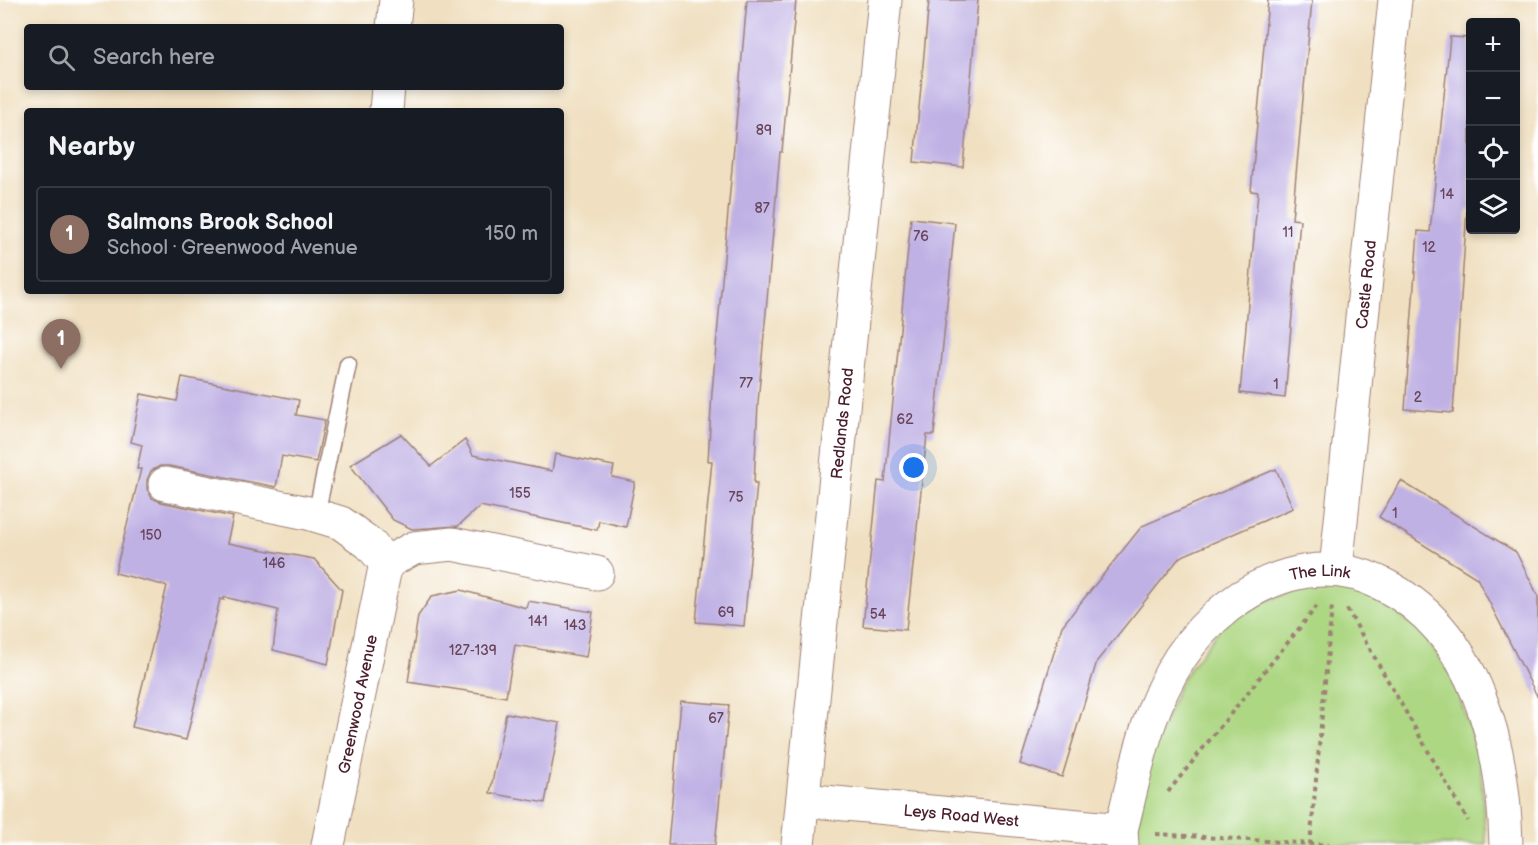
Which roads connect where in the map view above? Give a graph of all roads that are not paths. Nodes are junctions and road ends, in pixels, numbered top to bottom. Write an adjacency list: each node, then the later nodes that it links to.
1 (396, 0): 4 (street)
2 (885, 0): 13 (street, Redlands Road)
3 (1395, 0): 12 (street, Castle Road)
4 (393, 24)
5 (388, 90): 6 (street)
6 (386, 108)
7 (348, 364): 9 (lane)
8 (165, 484): 9 (street)
9 (316, 515): 10 (street)
10 (386, 563): 11 (street); 15 (street, Greenwood Avenue)
11 (597, 573)
12 (1334, 583): 14 (street, The Link); 17 (street, The Link)
13 (803, 800): 14 (street, Leys Road West); 16 (street, Redlands Road)
14 (1130, 836)
15 (328, 845)
16 (798, 845)
17 (1506, 845)

